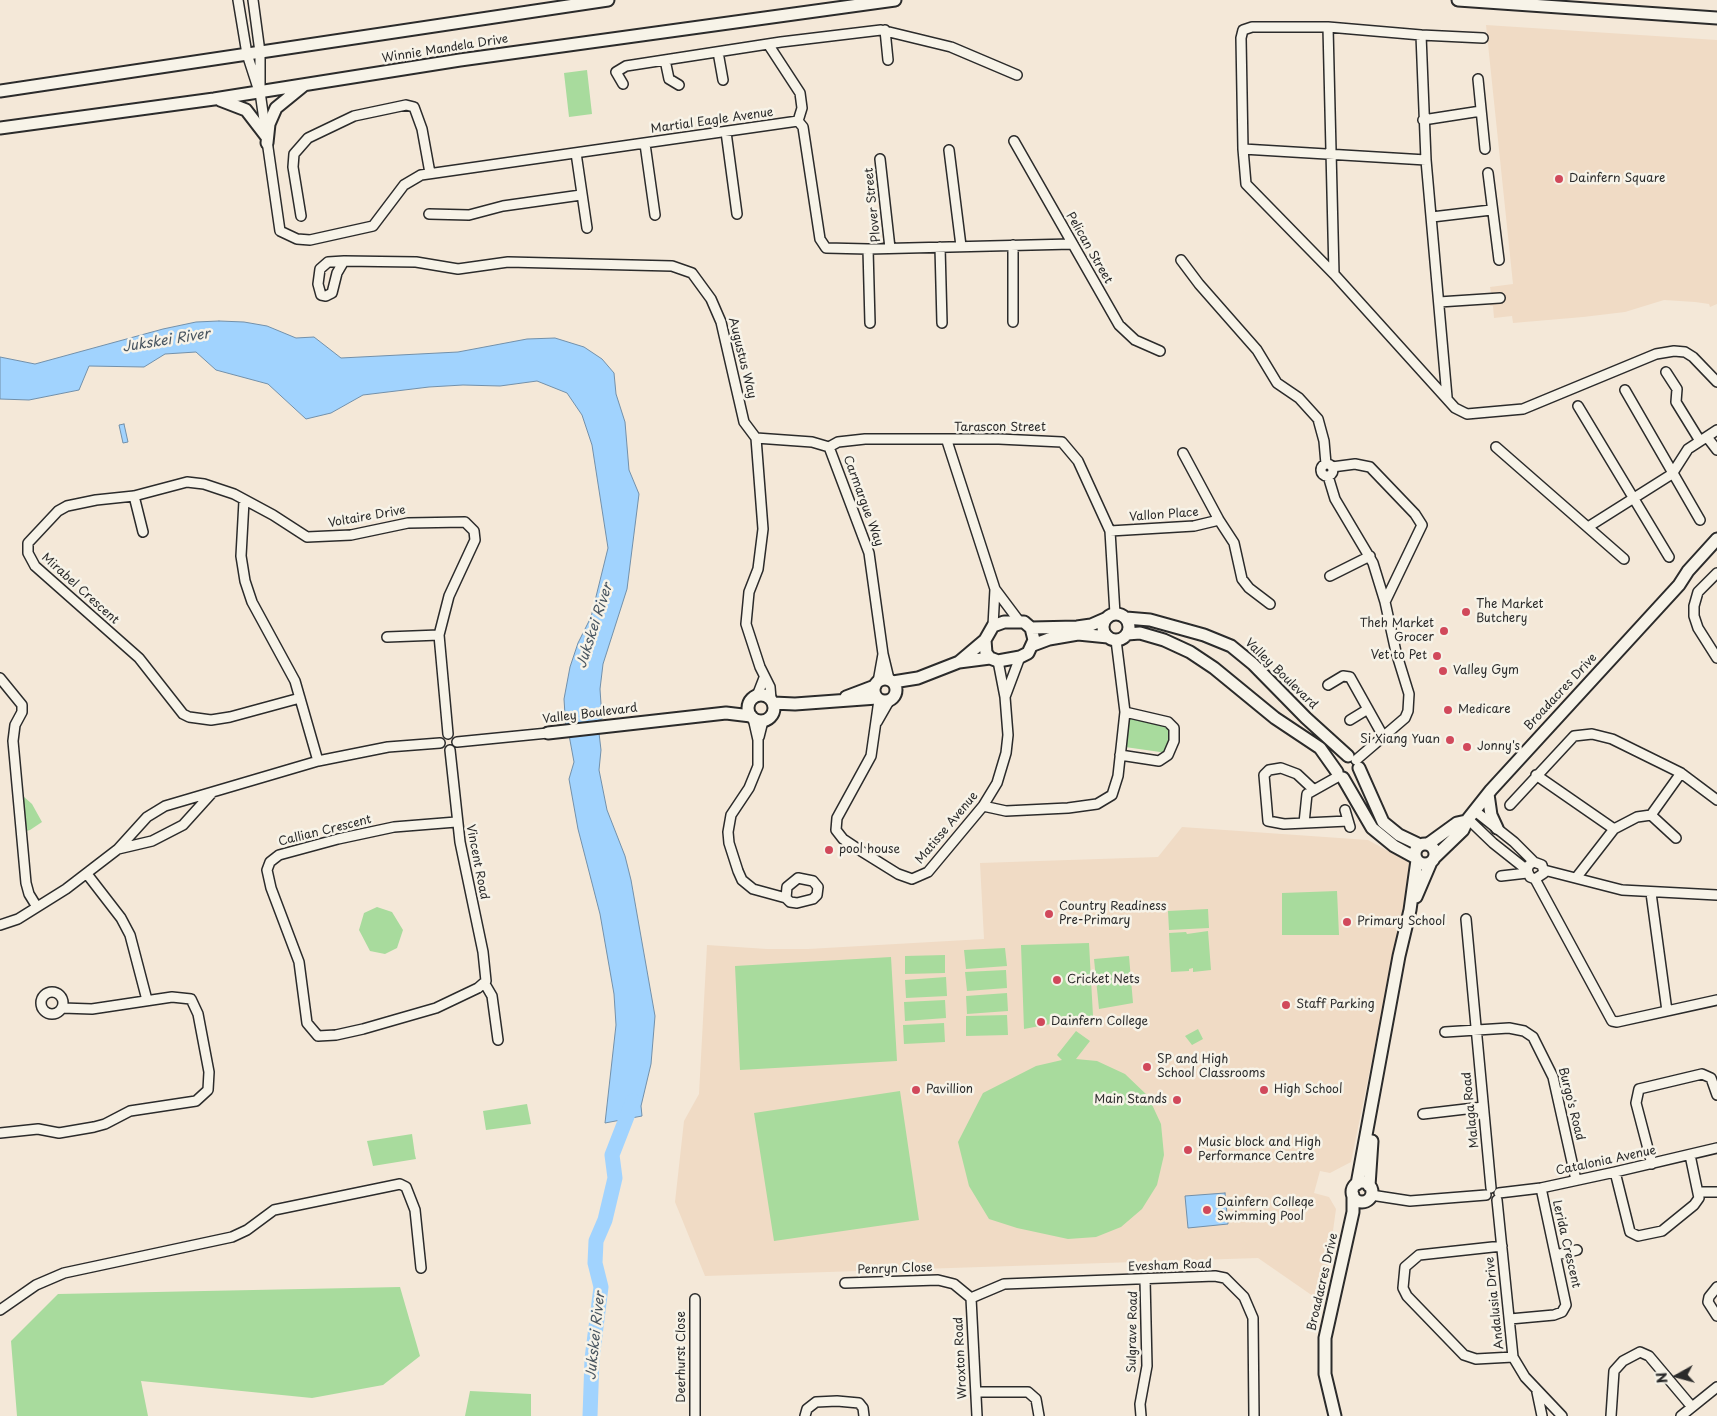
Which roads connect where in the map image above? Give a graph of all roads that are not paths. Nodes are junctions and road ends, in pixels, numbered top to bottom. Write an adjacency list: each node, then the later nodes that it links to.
1 (238, 0): 14 (street)
2 (253, 0): 12 (street)
3 (608, 0): 12 (street, Winnie Mandela Drive)
4 (895, 0): 21 (street, Winnie Mandela Drive)
5 (1458, 0): 6 (street)
6 (1717, 18)
7 (1328, 27): 9 (street); 34 (street); 38 (street)
8 (885, 30): 11 (street); 16 (street); 17 (street)
9 (1421, 34): 10 (street); 27 (street)
10 (1483, 38)
11 (768, 44): 13 (street); 28 (street)
12 (260, 52): 14 (street, Winnie Mandela Drive); 24 (street)
13 (718, 52): 15 (street); 19 (street)
14 (247, 54): 23 (street, Winnie Mandela Drive); 24 (street)
15 (664, 60): 20 (street); 22 (street)
16 (888, 60)
17 (1017, 75)
18 (1478, 79): 26 (street)
19 (723, 80)
20 (623, 84)
21 (304, 85): 24 (street, Winnie Mandela Drive); 31 (street)
22 (679, 85)
23 (0, 91)
24 (260, 92): 25 (street, Winnie Mandela Drive); 31 (street)
25 (214, 99): 29 (street, Winnie Mandela Drive); 31 (street)
26 (1481, 112): 27 (street); 35 (street)
27 (1423, 120): 40 (street)
28 (798, 121): 30 (street, Martial Eagle Avenue); 56 (street)
29 (0, 128)
30 (726, 132): 33 (street, Martial Eagle Avenue); 46 (street)
31 (266, 139): 41 (street, Martial Eagle Avenue)
32 (1014, 140): 51 (street, Pelican Street)
33 (645, 144): 37 (street, Martial Eagle Avenue); 47 (street)
34 (1243, 149): 38 (street); 60 (street)
35 (1485, 149)
36 (949, 150): 53 (street)
37 (576, 153): 41 (street, Martial Eagle Avenue); 43 (street)
38 (1331, 153): 40 (street); 60 (street)
39 (880, 159): 54 (street, Plover Street)
40 (1426, 160): 49 (street)
41 (430, 173): 48 (street)
42 (1488, 173): 44 (street)
43 (581, 195): 45 (street); 50 (street)
44 (1492, 210): 49 (street); 58 (street)
45 (429, 214)
46 (737, 214)
47 (655, 215)
48 (301, 216)
49 (1432, 217): 64 (street)
50 (587, 228)
51 (1072, 244): 52 (street); 68 (street, Pelican Street)
52 (1013, 245): 53 (street); 65 (street)
53 (961, 246): 55 (street)
54 (890, 248): 55 (street); 56 (street)
55 (940, 248): 67 (street)
56 (868, 249): 66 (street)
57 (1181, 260): 82 (street)
58 (1499, 260)
59 (344, 262): 61 (street); 62 (street, Augustus Way); 75 (street, Augustus Way)
60 (1334, 274): 72 (street)
61 (334, 279): 62 (street); 62 (street)
62 (318, 280)
63 (1500, 298): 64 (street)
64 (1439, 302): 72 (street)
65 (1013, 322)
66 (870, 323)
67 (942, 323)
68 (1160, 351)
69 (1666, 372): 76 (street)
70 (1717, 382): 72 (street)
71 (1626, 390): 83 (street)
72 (1447, 397)
73 (1578, 406): 85 (street)
74 (1717, 430): 76 (street)
75 (756, 438): 78 (street, Tarascon Street); 119 (street, Augustus Way)
76 (1704, 439): 80 (street); 83 (street)
77 (947, 440): 78 (street, Tarascon Street); 90 (street, Tarascon Street); 100 (street)
78 (829, 447): 121 (street, Carmargue Way)
79 (1496, 447): 89 (street)
80 (1717, 450)
81 (1183, 453): 87 (street, Vallon Place)
82 (1329, 469): 94 (street); 101 (street)
83 (1672, 474): 85 (street); 88 (street)
84 (134, 496): 86 (street, Mirabel Crescent); 91 (street); 124 (street, Mirabel Crescent)
85 (1632, 498): 89 (street); 95 (street)
86 (244, 501): 109 (street, Voltaire Drive); 124 (street)
87 (1219, 520): 90 (street, Vallon Place); 102 (street, Vallon Place)
88 (1700, 520)
89 (1588, 527): 96 (street)
90 (1110, 531): 103 (street, Tarascon Street)
91 (143, 532)
92 (1717, 538): 99 (street, Broadacres Drive)
93 (1717, 548): 99 (street, Broadacres Drive)
94 (1370, 556): 98 (street); 101 (street)
95 (1669, 557)
96 (1624, 560)
97 (1717, 573): 115 (street)
98 (1330, 576)
99 (1679, 585): 151 (street, Broadacres Drive)
100 (995, 589): 105 (street); 106 (street)
101 (1384, 602): 139 (street)
102 (1270, 604)
103 (1111, 616): 104 (street); 107 (street); 111 (street)
104 (1126, 618): 108 (street); 134 (street, Valley Boulevard)
105 (1019, 620): 106 (street); 107 (street)
106 (993, 626): 112 (street)
107 (1031, 628): 113 (street)
108 (1127, 634): 111 (street); 136 (street, Valley Boulevard)
109 (439, 635): 110 (street); 138 (street, Voltaire Drive)
110 (387, 637)
111 (1112, 638): 113 (street); 131 (street)
112 (985, 640): 116 (street); 117 (street)
113 (1033, 646): 114 (street)
114 (1020, 657): 116 (street); 123 (street, Matisse Avenue)
115 (1717, 658)
116 (994, 660): 117 (street); 123 (street, Matisse Avenue)
117 (959, 662): 120 (street)
118 (0, 678): 179 (street)
119 (764, 678): 127 (street); 128 (street, Augustus Way)
120 (918, 678): 121 (street); 125 (street)
121 (884, 682): 125 (street); 125 (street); 126 (street)
122 (1328, 685): 130 (street)
123 (1005, 696): 154 (street, Matisse Avenue)
124 (300, 698): 144 (street)
125 (885, 698): 126 (street); 154 (street, Matisse Avenue)
126 (842, 699): 129 (street)
127 (753, 700): 128 (street); 132 (street, Valley Boulevard); 133 (street)
128 (772, 701): 129 (street); 133 (street)
129 (795, 704): 133 (street)
130 (1368, 709): 135 (street); 139 (street)
131 (1125, 712): 143 (street); 143 (street)
132 (726, 713): 133 (street, Valley Boulevard); 137 (street, Valley Boulevard)
133 (760, 718): 178 (street)
134 (1306, 718): 136 (street); 145 (street, Valley Boulevard)
135 (1350, 720)
136 (1294, 730): 147 (street, Valley Boulevard)
137 (548, 733): 140 (street, Valley Boulevard)
138 (448, 734): 140 (street); 141 (street)
139 (1383, 736): 145 (street)
140 (457, 742): 142 (street)
141 (440, 743): 142 (street); 144 (street)
142 (450, 750): 158 (street, Vincent Road)
143 (1120, 755): 154 (street)
144 (318, 761): 150 (street)
145 (1354, 761): 147 (street); 147 (street); 162 (street, Valley Boulevard)
146 (1681, 773): 148 (street); 152 (street); 156 (street)
147 (1340, 776): 149 (street); 162 (street, Valley Boulevard)
148 (1536, 776): 153 (street); 160 (street)
149 (1313, 789): 159 (street); 159 (street)
150 (211, 794): 166 (street); 166 (street)
151 (1488, 794): 157 (street, Broadacres Drive); 161 (street)
152 (1717, 800)
153 (1510, 805)
154 (983, 806)
155 (1345, 810): 159 (street)
156 (1651, 815): 160 (street); 163 (street)
157 (1470, 817): 161 (street); 164 (street); 165 (street, Broadacres Drive); 168 (street, Broadacres Drive)
158 (456, 822): 183 (street, Vincent Road); 183 (street, Callian Crescent)
159 (1304, 823)
160 (1614, 829): 174 (street)
161 (1499, 830): 164 (street); 169 (street)
162 (1390, 836): 165 (street, Valley Boulevard); 167 (street, Valley Boulevard)
163 (1676, 838)
164 (1493, 843): 171 (street)
165 (1424, 844): 167 (street, Broadacres Drive); 168 (street)
166 (118, 849): 172 (street)
167 (1416, 859): 168 (street); 180 (street, Broadacres Drive)
168 (1433, 859): 180 (street, Broadacres Drive)
169 (1534, 862): 170 (street); 171 (street)
170 (1544, 870): 174 (street); 175 (street)
171 (1527, 872): 173 (street); 175 (street)
172 (87, 874): 179 (street); 184 (street)
173 (1502, 876)
174 (1576, 878): 176 (street)
175 (1535, 879): 187 (street)
176 (1651, 892): 177 (street); 187 (street)
177 (1717, 895)
178 (786, 898)
179 (37, 907): 182 (street)
180 (1410, 910): 191 (street, Broadacres Drive)
181 (1466, 919): 188 (street, Malaga Road)
182 (0, 925)
183 (486, 981): 190 (street, Vincent Road)
184 (148, 1000): 186 (street); 195 (street)
185 (1717, 1000): 187 (street)
186 (62, 1008)
187 (1666, 1011)
188 (1475, 1030): 189 (street); 193 (street, Malaga Road); 200 (street, Burgo's Road)
189 (1445, 1032)
190 (498, 1040)
191 (1377, 1082): 201 (street, Broadacres Drive); 206 (street, Broadacres Drive)
192 (1717, 1094): 198 (street)
193 (1483, 1107): 194 (street); 203 (street, Malaga Road)
194 (1423, 1114)
195 (0, 1133)
196 (1717, 1148): 197 (street, Catalonia Avenue)
197 (1690, 1155): 198 (street, Catalonia Avenue); 204 (street)
198 (1652, 1164): 199 (street, Catalonia Avenue)
199 (1615, 1172): 200 (street, Catalonia Avenue); 204 (street)
200 (1576, 1180): 202 (street, Catalonia Avenue)
201 (1357, 1184): 206 (street); 207 (street, Broadacres Drive)
202 (1540, 1188): 208 (street, Catalonia Avenue); 212 (street, Lerida Crescent)
203 (1488, 1191): 206 (street); 208 (street)
204 (1699, 1192): 205 (street)
205 (1716, 1192)
206 (1368, 1194): 207 (street); 209 (street)
207 (1353, 1195): 209 (street, Broadacres Drive)
208 (1498, 1196): 210 (street, Andalusia Drive)
209 (1353, 1212): 234 (street, Broadacres Drive)
210 (1502, 1246): 221 (street, Andalusia Drive); 222 (street)
211 (1577, 1250): 212 (street)
212 (1556, 1255): 221 (street, Lerida Crescent)
213 (421, 1268): 219 (street)
214 (1145, 1279): 217 (street, Evesham Road); 232 (street, Sulgrave Road); 233 (street, Evesham Road)
215 (845, 1283): 217 (street, Penryn Close)
216 (1717, 1287): 220 (street)
217 (970, 1298): 224 (street, Wroxton Road)
218 (695, 1299): 227 (street, Deerhurst Close)
219 (0, 1310)
220 (1717, 1316)
221 (1510, 1319): 222 (street, Andalusia Drive)
222 (1513, 1356): 225 (street, Andalusia Drive)
223 (1717, 1387): 226 (street)
224 (976, 1392): 230 (street, Wroxton Road); 231 (street)
225 (1538, 1392): 235 (street); 236 (street, Andalusia Drive)
226 (1692, 1407): 237 (street); 238 (street)
227 (695, 1416)
228 (805, 1416): 229 (street)
229 (864, 1416)
230 (977, 1416)
231 (1039, 1416)
232 (1141, 1416)
233 (1254, 1416)
234 (1335, 1416)
235 (1542, 1416)
236 (1562, 1416)
237 (1611, 1416)
238 (1680, 1416)

